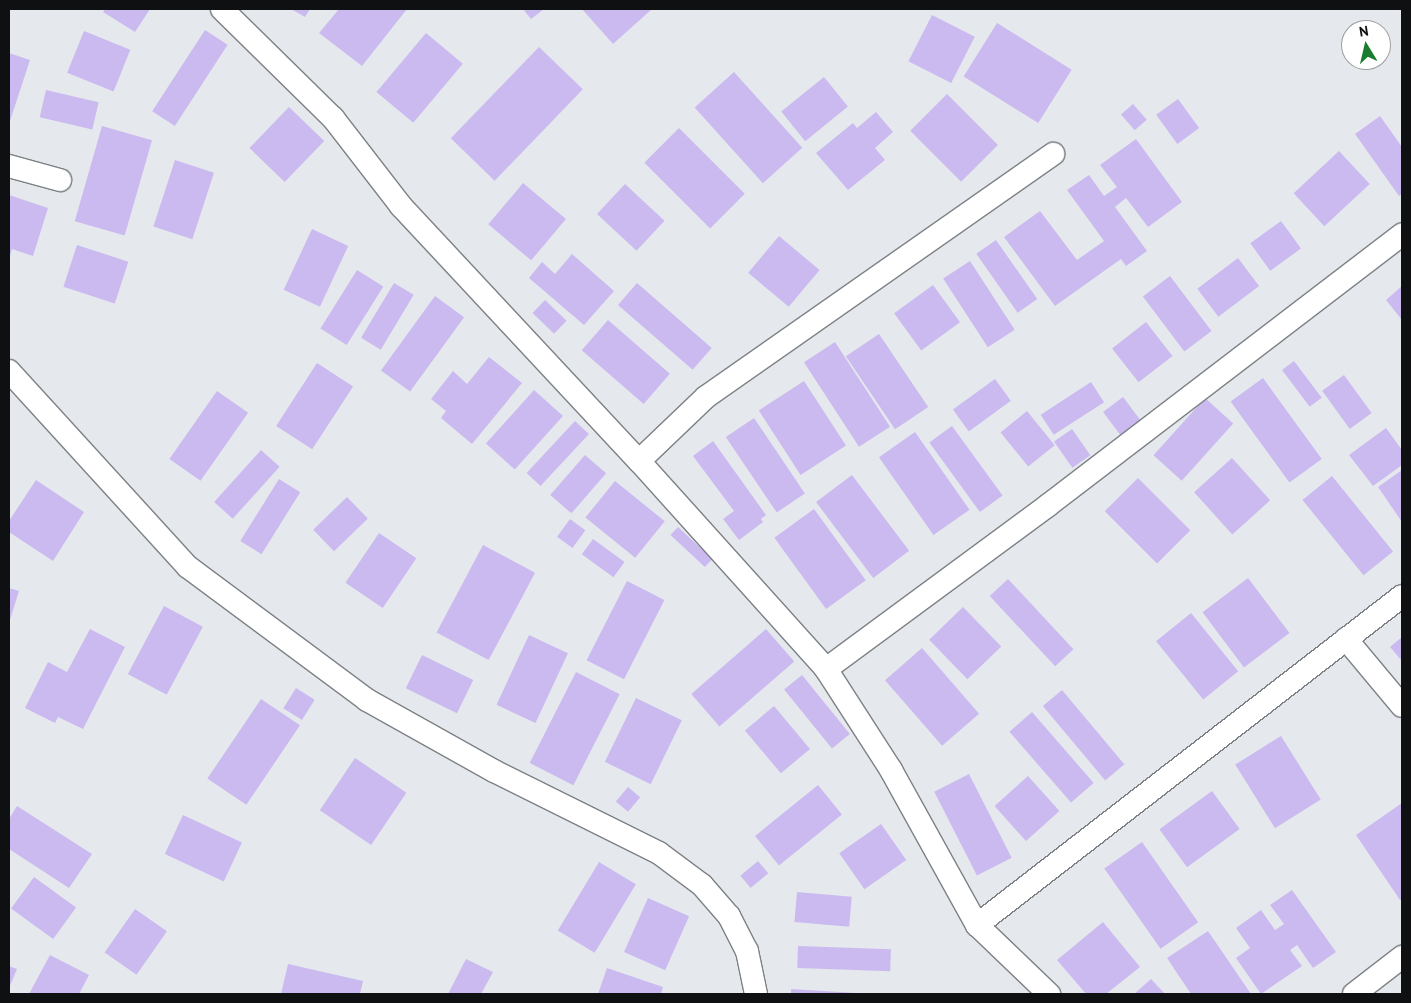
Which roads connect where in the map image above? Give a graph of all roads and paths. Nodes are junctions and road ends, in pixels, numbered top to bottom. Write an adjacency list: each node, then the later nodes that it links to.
1 (222, 9): 7 (street)
2 (1053, 154): 7 (street)
3 (9, 166): 4 (street)
4 (60, 180)
5 (1402, 235): 10 (street)
6 (9, 371): 14 (street)
7 (639, 461): 10 (street)
8 (1402, 596): 9 (street)
9 (1346, 639): 11 (street); 12 (street)
10 (826, 669): 12 (street)
11 (1402, 706)
12 (977, 925): 15 (street)
13 (1400, 964): 16 (street)
14 (756, 994)
15 (1049, 994)
16 (1354, 994)

